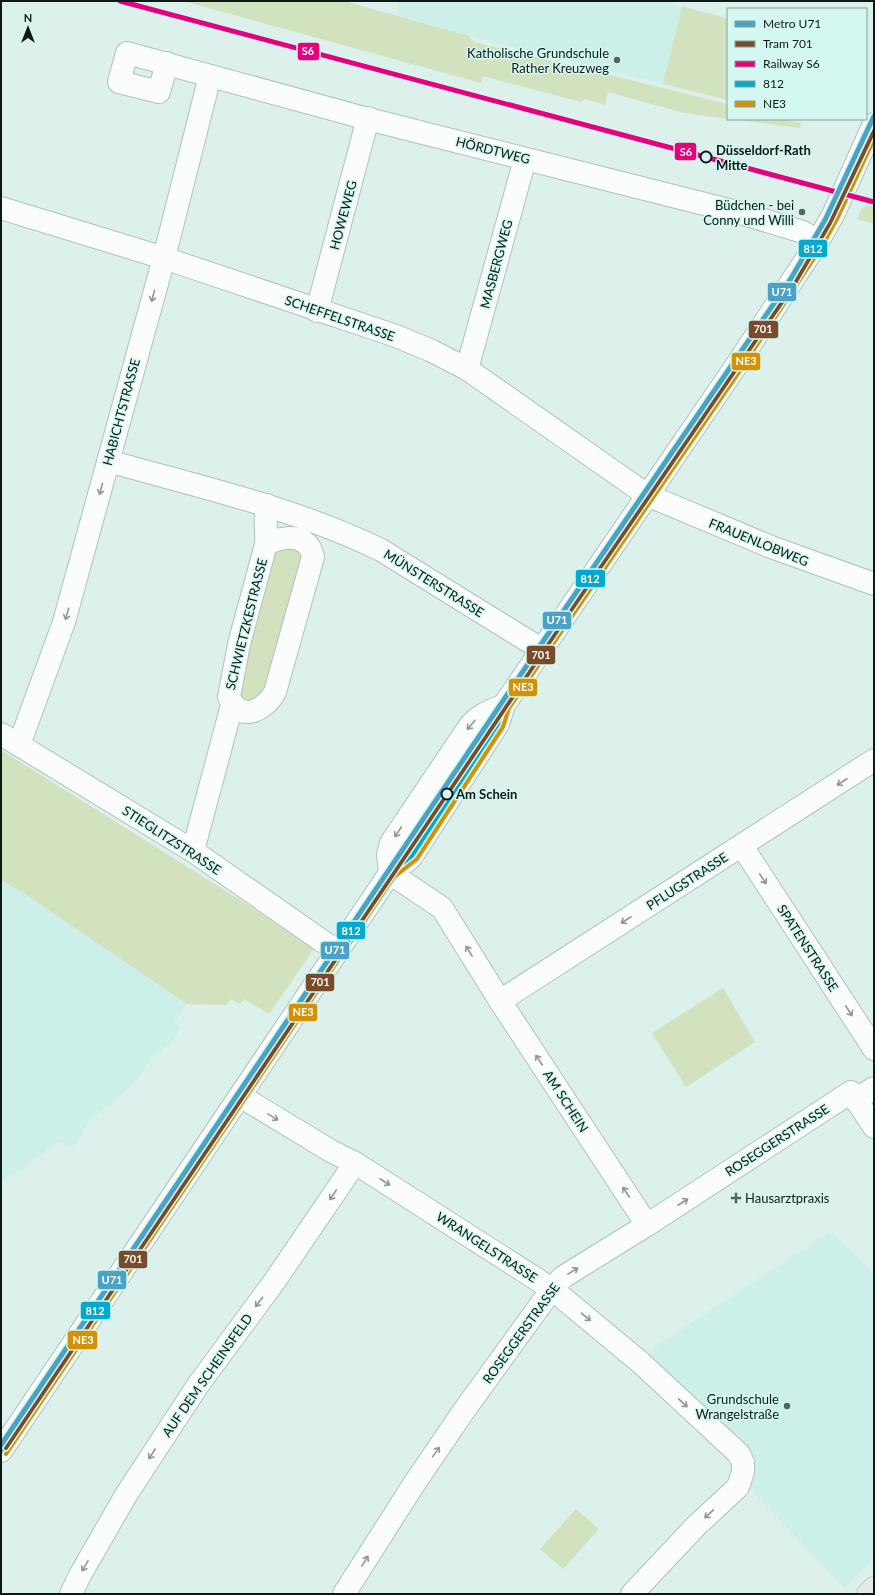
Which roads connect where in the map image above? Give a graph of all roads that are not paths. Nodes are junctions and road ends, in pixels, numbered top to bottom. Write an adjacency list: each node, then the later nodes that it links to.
1 (167, 63): 2 (street, HÖRDTWEG)
2 (210, 76): 3 (street, HÖRDTWEG); 8 (street, HABICHTSTRASSE)
3 (368, 118): 5 (street, HÖRDTWEG); 9 (street, HOWEWEG)
4 (874, 124): 7 (street)
5 (525, 159): 7 (street, HÖRDTWEG); 10 (street, MASBERGWEG)
6 (1, 208): 8 (street, SCHEFFELSTRASSE)
7 (817, 243): 12 (street)
8 (164, 258): 9 (street, SCHEFFELSTRASSE); 11 (street, HABICHTSTRASSE, one-way to 11)
9 (318, 311): 10 (street, SCHEFFELSTRASSE)
10 (467, 369): 12 (street, SCHEFFELSTRASSE)
11 (108, 461): 13 (street); 21 (street, HABICHTSTRASSE, one-way to 21)
12 (646, 495): 17 (street, FRAUENLOBWEG); 18 (street)
13 (267, 505): 14 (street); 15 (street, SCHWIETZKESTRASSE)
14 (323, 525): 16 (street, SCHWIETZKESTRASSE); 18 (street, MÜNSTERSTRASSE)
15 (266, 544): 16 (street, SCHWIETZKESTRASSE); 19 (street, SCHWIETZKESTRASSE)
16 (313, 557): 19 (street, SCHWIETZKESTRASSE)
17 (874, 584)
18 (542, 649): 25 (street)
19 (232, 705): 24 (street, SCHWIETZKESTRASSE)
20 (1, 734): 21 (street, STIEGLITZSTRASSE)
21 (19, 745): 24 (street, STIEGLITZSTRASSE)
22 (874, 760): 23 (street, PFLUGSTRASSE, one-way to 23)
23 (742, 846): 27 (street, PFLUGSTRASSE, one-way to 27); 28 (street, SPATENSTRASSE, one-way to 28)
24 (193, 851): 26 (street, STIEGLITZSTRASSE)
25 (390, 874): 26 (street); 27 (street, AM SCHEIN, one-way to 25)
26 (338, 952): 30 (street)
27 (500, 1001): 34 (street, AM SCHEIN, one-way to 27)
28 (874, 1049)
29 (874, 1088): 31 (street)
30 (240, 1096): 33 (street, WRANGELSTRASSE, one-way to 33); 36 (street)
31 (853, 1096): 32 (street); 34 (street, ROSEGGERSTRASSE, one-way to 31)
32 (874, 1127)
33 (355, 1163): 35 (street, WRANGELSTRASSE, one-way to 35); 38 (street, AUF DEM SCHEINSFELD, one-way to 38)
34 (647, 1225): 35 (street, ROSEGGERSTRASSE, one-way to 34)
35 (552, 1289): 39 (street, ROSEGGERSTRASSE, one-way to 35); 40 (street, WRANGELSTRASSE, one-way to 40)
36 (1, 1452)
37 (874, 1588): 41 (main road)
38 (71, 1594)
39 (344, 1594)
40 (632, 1594)
41 (868, 1594)

